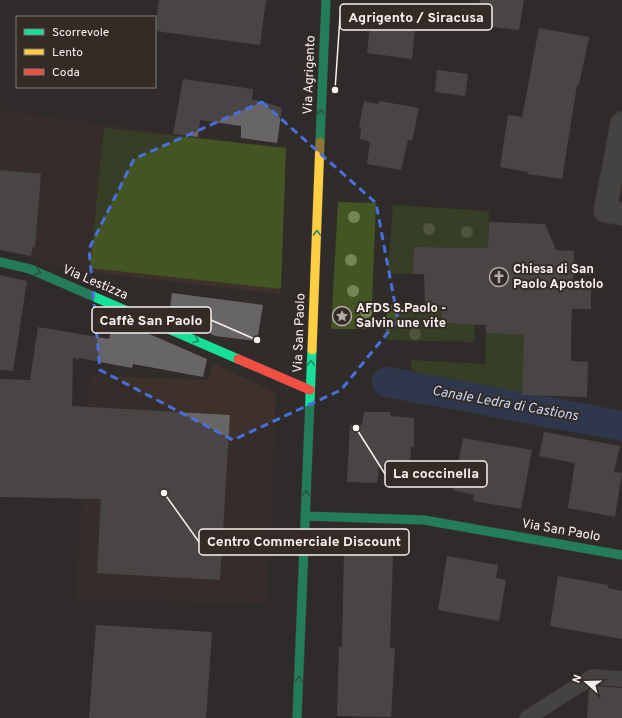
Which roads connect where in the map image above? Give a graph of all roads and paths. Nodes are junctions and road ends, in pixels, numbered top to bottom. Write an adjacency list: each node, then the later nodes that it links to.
1 (326, 0): 3 (main road, Via Agrigento, one-way to 1)
2 (622, 123): 4 (street)
3 (320, 151): 6 (main road, Via San Paolo, one-way to 3)
4 (614, 212)
5 (0, 262): 6 (main road, Via Lestizza, one-way to 6)
6 (310, 390): 7 (main road, Via San Paolo, one-way to 6)
7 (305, 516): 8 (main road, Via San Paolo); 10 (main road, Via San Paolo, one-way to 7)
8 (622, 555)
9 (622, 679): 11 (lane)
10 (297, 718)
11 (527, 718)

